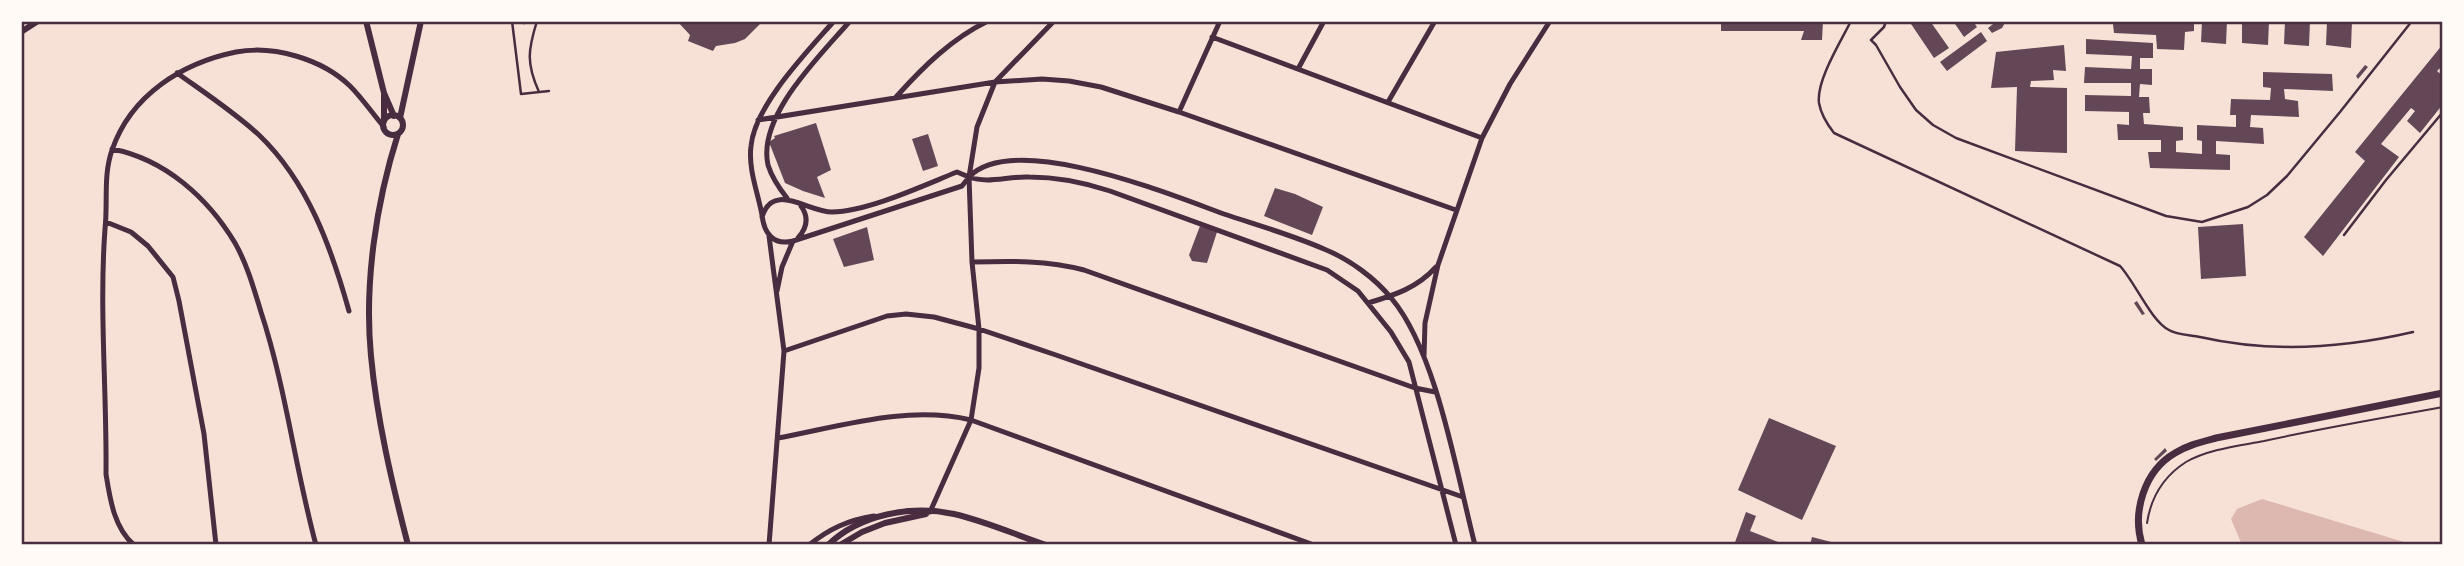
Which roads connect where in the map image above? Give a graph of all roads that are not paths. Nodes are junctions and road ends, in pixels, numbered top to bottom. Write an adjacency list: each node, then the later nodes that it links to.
1 (38, 21): 18 (street)
2 (366, 21): 26 (street)
3 (421, 21): 32 (street)
4 (512, 21): 27 (lane)
5 (518, 21): 6 (lane)
6 (537, 21): 27 (lane)
7 (834, 21): 20 (street)
8 (850, 21): 21 (street)
9 (988, 21): 28 (street)
10 (1054, 21): 24 (street)
11 (1220, 21): 19 (street)
12 (1324, 21): 22 (street)
13 (1434, 21): 29 (street)
14 (1550, 21): 37 (street)
15 (1852, 21): 64 (lane)
16 (1886, 21): 17 (lane)
17 (2412, 21)
18 (21, 32)
19 (1212, 37): 22 (street); 30 (street)
20 (814, 44): 21 (street); 34 (street)
21 (824, 51): 33 (street)
22 (1298, 69): 29 (street)
23 (177, 73): 35 (street); 38 (street); 62 (street)
24 (995, 82): 28 (street); 30 (street); 41 (street)
25 (549, 91): 27 (lane)
26 (384, 93): 32 (street); 35 (street)
27 (539, 93)
28 (896, 97): 33 (street)
29 (1388, 102): 37 (street)
30 (1180, 112): 48 (street)
31 (2443, 112): 52 (lane)
32 (397, 117): 35 (street); 36 (street)
33 (776, 118): 34 (street); 44 (street)
34 (758, 120): 49 (street)
35 (385, 127): 36 (street); 39 (street)
36 (398, 134): 39 (street)
37 (1482, 138): 48 (street)
38 (113, 149): 51 (street); 78 (street)
39 (392, 155): 79 (street)
40 (1114, 175): 41 (street); 42 (street); 47 (street)
41 (969, 177): 42 (street); 43 (street); 46 (street); 57 (street)
42 (1110, 191): 50 (street)
43 (906, 192): 45 (street); 46 (street)
44 (788, 198): 45 (street); 49 (street)
45 (800, 204): 55 (street)
46 (910, 204): 55 (street)
47 (1202, 206): 50 (street); 54 (street)
48 (1456, 210): 58 (street)
49 (762, 217): 53 (street)
50 (1195, 221): 56 (street)
51 (106, 222): 76 (street); 77 (street)
52 (2344, 235)
53 (769, 236): 55 (street); 59 (street)
54 (1295, 238): 56 (street); 60 (street)
55 (796, 239): 59 (street)
56 (1289, 254): 61 (street)
57 (972, 262): 63 (street); 67 (street)
58 (1438, 265): 60 (street); 66 (street)
59 (776, 294): 65 (street)
60 (1389, 296): 61 (street); 66 (street)
61 (1368, 303): 67 (street)
62 (349, 311)
63 (979, 329): 65 (street); 70 (street); 72 (street)
64 (2413, 332)
65 (784, 351): 71 (street)
66 (1423, 359): 68 (street)
67 (1415, 388): 68 (street); 72 (street)
68 (1435, 392): 73 (street)
69 (2443, 393): 88 (main road)
70 (971, 420): 71 (street); 74 (street); 85 (street)
71 (779, 438): 80 (street)
72 (1441, 490): 73 (street); 86 (street)
73 (1463, 497): 87 (street)
74 (930, 512): 75 (street); 83 (street); 84 (street)
75 (880, 515): 81 (street); 82 (street)
76 (134, 545)
77 (216, 545)
78 (316, 545)
79 (408, 545)
80 (769, 545)
81 (809, 545)
82 (828, 545)
83 (840, 545)
84 (1046, 545)
85 (1314, 545)
86 (1456, 545)
87 (1475, 545)
88 (2142, 545)

